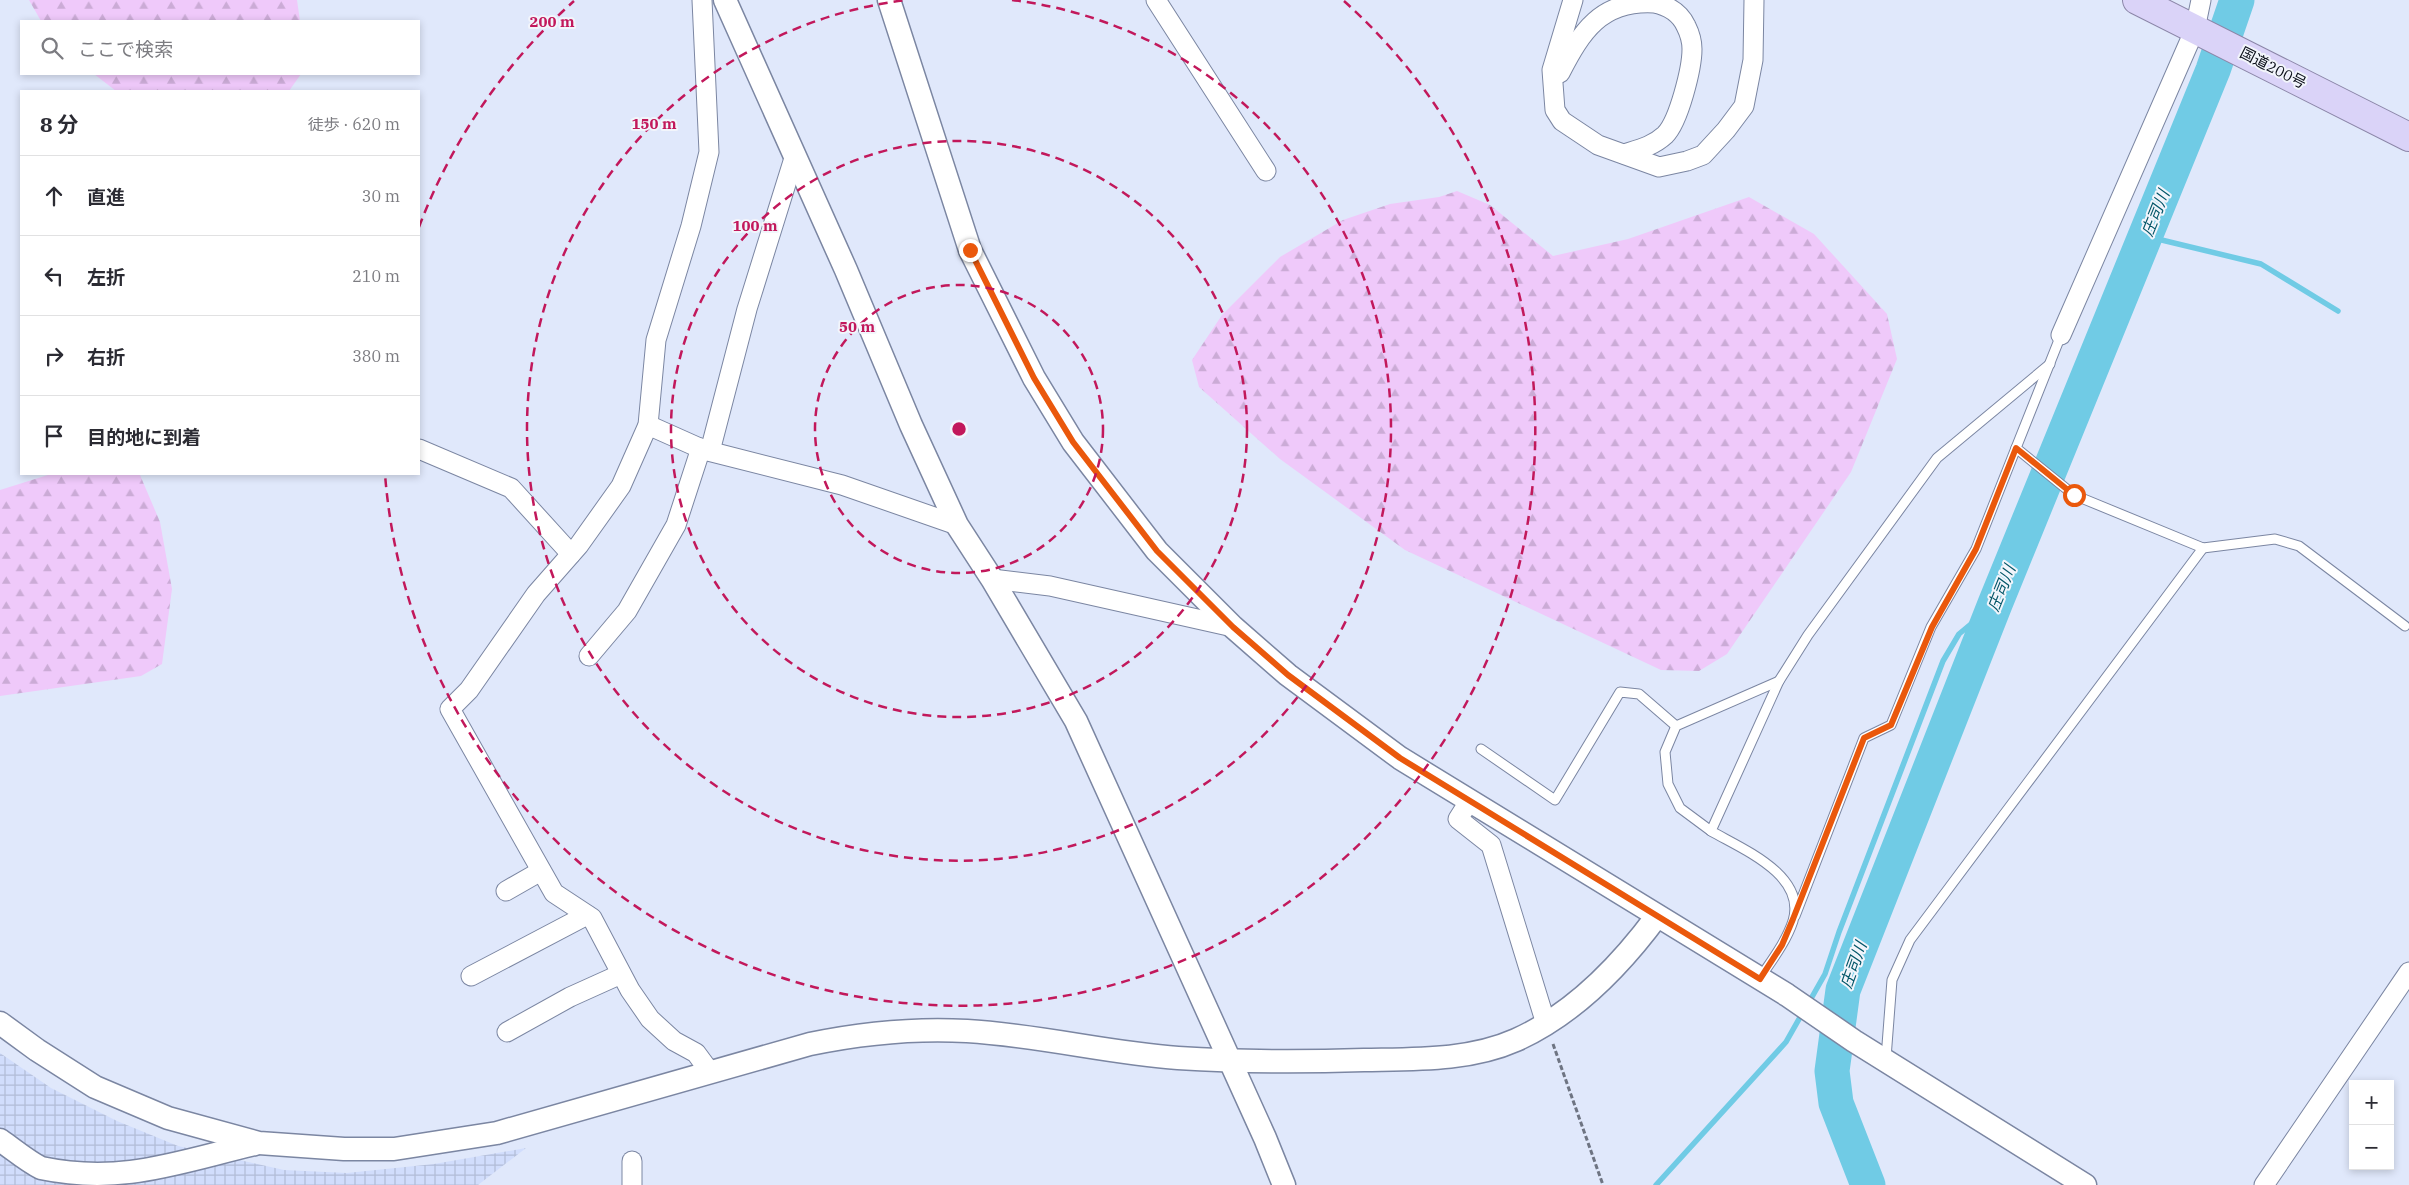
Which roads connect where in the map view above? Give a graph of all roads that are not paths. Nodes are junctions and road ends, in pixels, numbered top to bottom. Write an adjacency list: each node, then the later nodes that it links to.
1 (702, 0): 16 (street)
2 (725, 0): 12 (street)
3 (889, 0): 25 (street)
4 (1156, 0): 13 (street)
5 (1573, 0): 9 (street)
6 (1754, 0): 11 (street)
7 (2138, 0): 8 (highway, 国道200号)
8 (2198, 8): 10 (highway, 国道200号); 14 (street)
9 (1553, 87): 11 (street); 11 (street)
10 (2409, 137)
11 (1624, 154)
12 (795, 155): 19 (street); 20 (street)
13 (1266, 171)
14 (2061, 335): 15 (lane)
15 (2050, 364): 17 (lane); 27 (lane)
16 (648, 425): 19 (street); 22 (street)
17 (2016, 448): 21 (lane); 36 (lane)
18 (420, 449): 22 (street)
19 (706, 450): 20 (street); 26 (street)
20 (957, 525): 23 (street)
21 (2203, 548): 24 (lane); 45 (lane)
22 (571, 554): 32 (street)
23 (992, 579): 25 (street); 44 (street)
24 (2405, 626)
25 (1233, 627): 30 (street)
26 (588, 656)
27 (1779, 680): 28 (lane); 31 (lane)
28 (1676, 726): 29 (lane); 31 (lane)
29 (1481, 749)
30 (1470, 800): 35 (street); 42 (street)
31 (1712, 831): 36 (lane)
32 (542, 871): 33 (street); 34 (street)
33 (506, 890)
34 (587, 915): 38 (street); 39 (street)
35 (1657, 916): 40 (street); 42 (street)
36 (1793, 919): 40 (lane)
37 (2409, 972): 53 (street)
38 (621, 974): 43 (street); 46 (street)
39 (471, 976)
40 (1760, 979): 45 (street)
41 (0, 1023): 48 (street)
42 (1546, 1024): 44 (street)
43 (507, 1032)
44 (1229, 1059): 46 (street); 51 (street)
45 (1886, 1061): 52 (street)
46 (710, 1072): 48 (street)
47 (0, 1140): 48 (street)
48 (259, 1143)
49 (632, 1161): 50 (street)
50 (632, 1185)
51 (1284, 1185)
52 (2085, 1185)
53 (2264, 1185)

